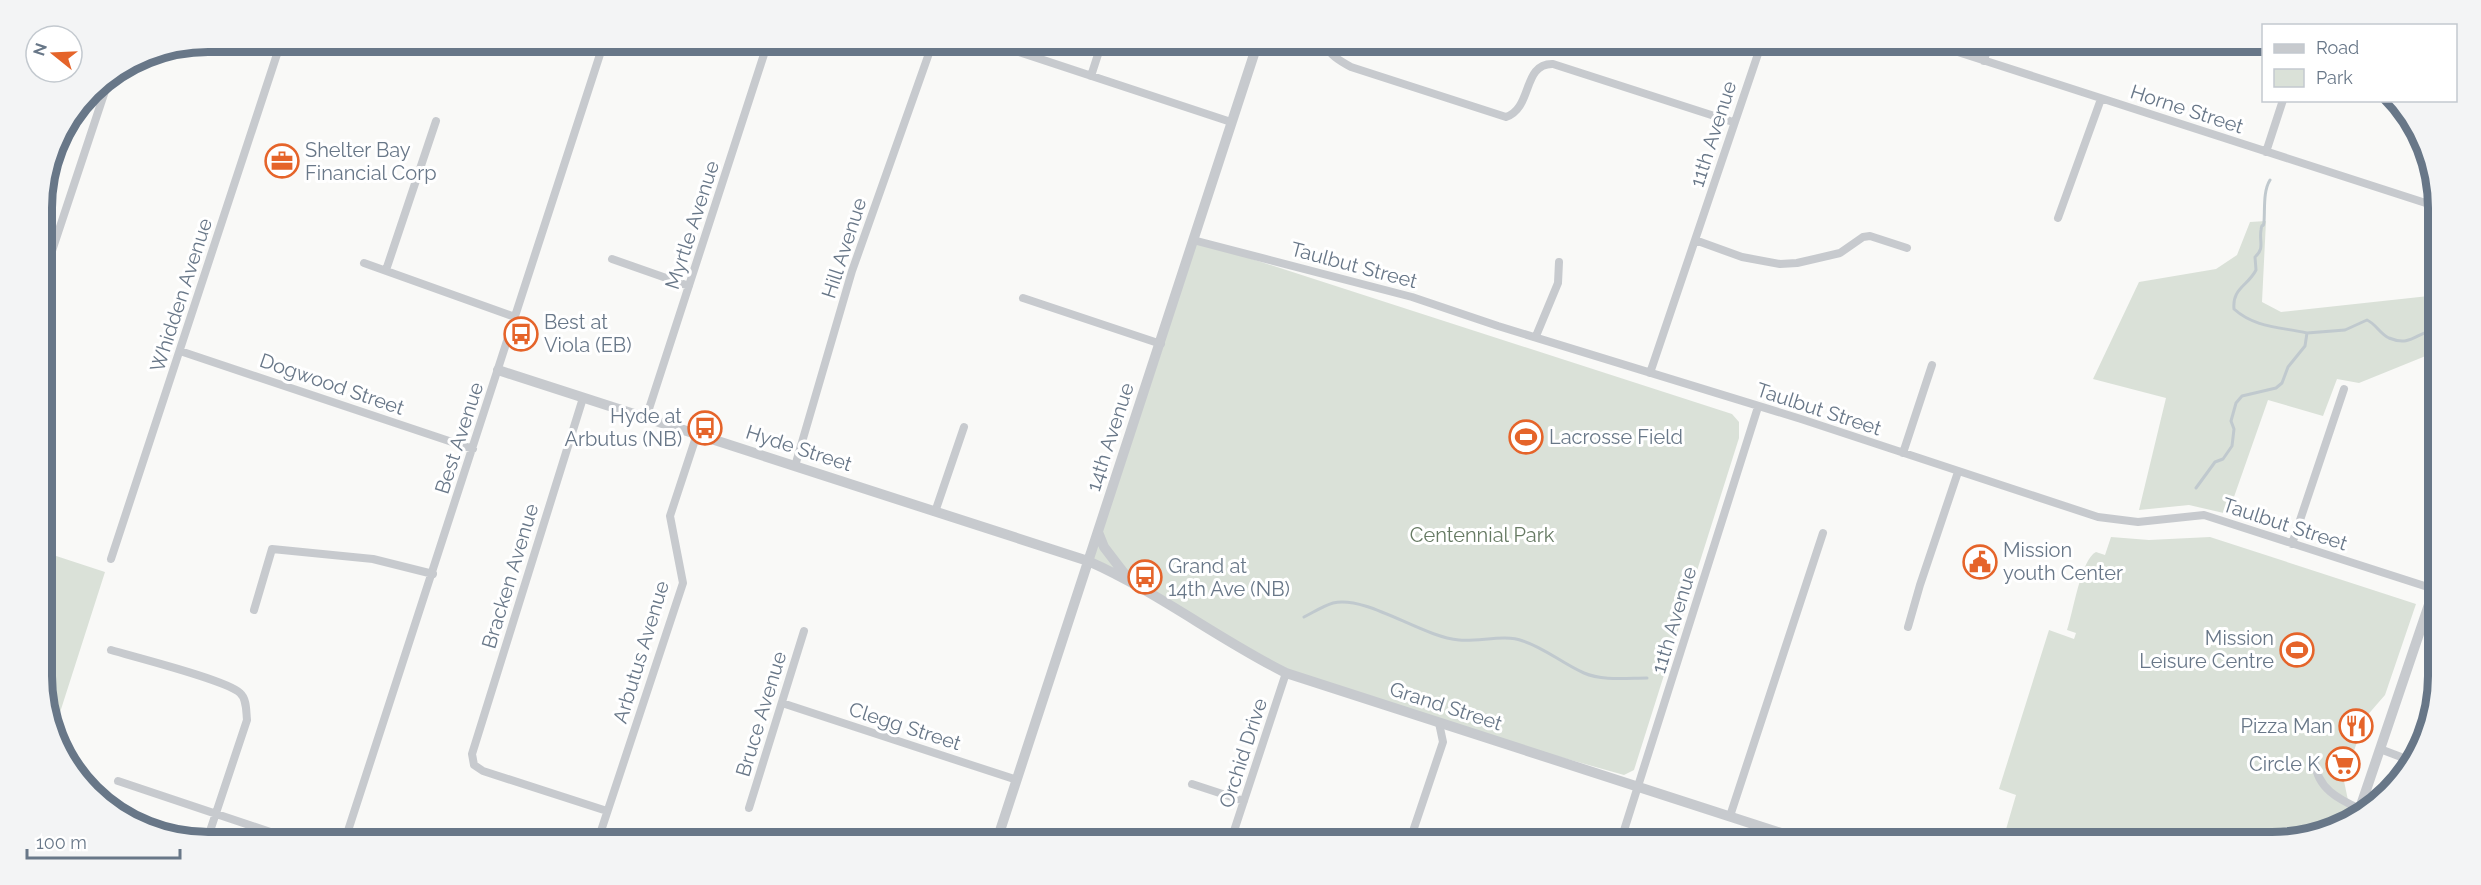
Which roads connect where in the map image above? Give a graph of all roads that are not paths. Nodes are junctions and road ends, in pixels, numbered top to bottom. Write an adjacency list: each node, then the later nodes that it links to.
1 (1254, 52): 18 (street, 14th Avenue)
2 (1330, 52): 19 (street)
3 (1758, 52): 19 (street, 11th Avenue)
4 (1957, 52): 12 (street, Horne Street)
5 (1986, 52): 12 (street)
6 (277, 53): 36 (street, Whidden Avenue)
7 (601, 53): 33 (street, Best Avenue)
8 (765, 53): 31 (street, Myrtle Avenue)
9 (929, 53): 48 (street, Hill Avenue)
10 (1021, 53): 13 (street)
11 (1099, 53): 13 (street)
12 (1984, 61): 15 (street, Horne Street)
13 (1091, 76): 18 (street)
14 (104, 93): 25 (street)
15 (2101, 99): 20 (street, Horne Street); 22 (street)
16 (2282, 102): 20 (street)
17 (436, 121): 30 (street)
18 (1231, 122): 23 (street, 14th Avenue)
19 (1733, 122): 24 (street, 11th Avenue)
20 (2266, 152): 21 (street, Horne Street)
21 (2428, 204)
22 (2058, 218)
23 (1193, 240): 34 (street, Taulbut Street); 35 (street, 14th Avenue)
24 (1695, 240): 26 (street); 39 (street, 11th Avenue)
25 (53, 248)
26 (1907, 248)
27 (612, 259): 31 (street)
28 (1559, 262): 34 (street)
29 (364, 263): 30 (street)
30 (386, 270): 33 (street)
31 (689, 286): 43 (street, Myrtle Avenue)
32 (1023, 298): 35 (street)
33 (515, 317): 38 (street, Best Avenue)
34 (1536, 336): 39 (street, Taulbut Street)
35 (1161, 344): 51 (street, 14th Avenue)
36 (180, 351): 46 (street, Dogwood Street); 54 (street, Whidden Avenue)
37 (1932, 365): 47 (street)
38 (498, 370): 41 (street, Hyde Street); 46 (street, Best Avenue)
39 (1650, 373): 42 (street, Taulbut Street)
40 (2344, 389): 53 (street)
41 (583, 398): 43 (street, Hyde Street); 78 (street, Bracken Avenue)
42 (1758, 407): 47 (street, Taulbut Street); 73 (street, 11th Avenue)
43 (646, 418): 45 (street, Hyde Street)
44 (964, 427): 50 (street)
45 (697, 434): 48 (street, Hyde Street); 78 (street, Arbutus Avenue)
46 (472, 449): 56 (street, Best Avenue)
47 (1903, 453): 49 (street, Taulbut Street)
48 (795, 466): 50 (street, Hyde Street)
49 (1958, 472): 53 (street, Taulbut Street); 61 (street)
50 (935, 512): 55 (street, Hyde Street)
51 (1098, 532): 55 (street, 14th Avenue); 57 (street)
52 (1823, 533): 80 (street)
53 (2292, 544): 58 (street, Taulbut Street)
54 (111, 559)
55 (1088, 561): 57 (street, Grand Street); 70 (street, 14th Avenue)
56 (433, 574): 60 (street); 83 (street, Best Avenue)
57 (1128, 579): 64 (street, Grand Street)
58 (2428, 587)
59 (2428, 607): 67 (street)
60 (254, 610)
61 (1908, 627)
62 (804, 631): 65 (street, Bruce Avenue)
63 (111, 651): 79 (street)
64 (1286, 673): 66 (street, Grand Street); 74 (street, Orchid Drive)
65 (782, 703): 70 (street, Clegg Street); 76 (street, Bruce Avenue)
66 (1439, 723): 73 (street, Grand Street); 87 (street)
67 (2380, 749): 68 (street); 75 (street)
68 (2405, 758)
69 (2316, 762): 77 (street)
70 (1017, 780): 85 (street, 14th Avenue)
71 (118, 781): 79 (street)
72 (1192, 784): 74 (street)
73 (1638, 788): 80 (street, Grand Street); 88 (street, 11th Avenue)
74 (1244, 801): 86 (street, Orchid Drive)
75 (2362, 804)
76 (749, 808)
77 (2355, 809)
78 (607, 811): 84 (street, Arbutus Avenue)
79 (216, 812): 81 (street); 82 (street)
80 (1730, 816): 89 (street, Grand Street)
81 (210, 832)
82 (272, 832)
83 (348, 832)
84 (600, 832)
85 (1000, 832)
86 (1234, 832)
87 (1413, 832)
88 (1624, 832)
89 (1779, 832)

